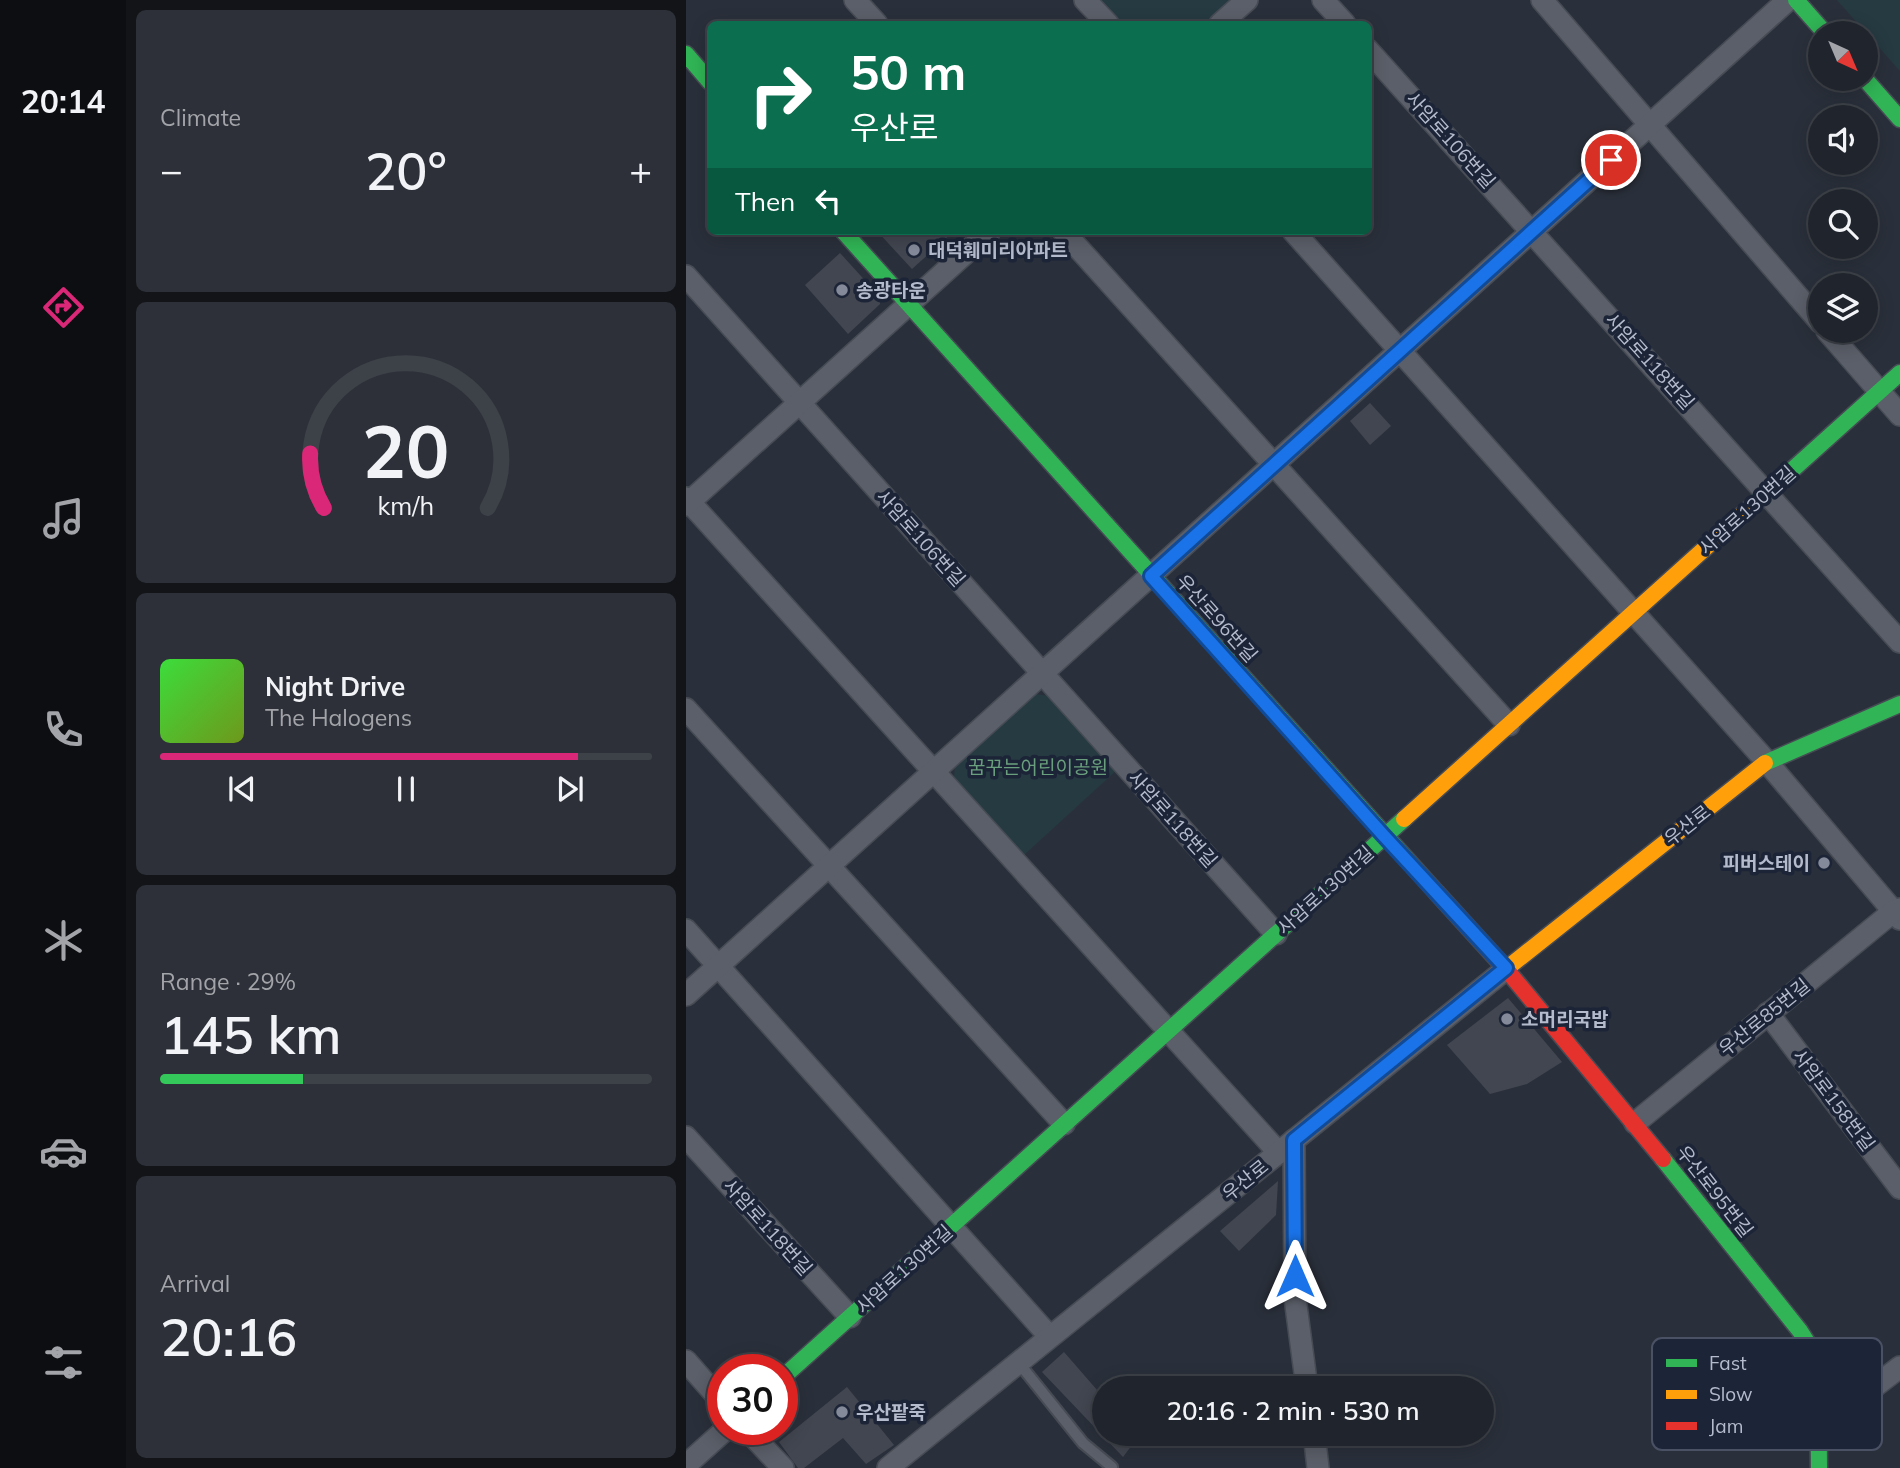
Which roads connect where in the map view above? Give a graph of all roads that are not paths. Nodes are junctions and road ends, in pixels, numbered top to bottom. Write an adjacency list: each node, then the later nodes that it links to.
1 (855, 0): 8 (street)
2 (1085, 0): 9 (street)
3 (1247, 0): 10 (street)
4 (1323, 0): 11 (street)
5 (1542, 0): 18 (street)
6 (1788, 0): 18 (street)
7 (1796, 0): 12 (street)
8 (874, 21)
9 (1105, 21)
10 (1223, 21)
11 (1342, 21)
12 (1814, 21)
13 (686, 54): 15 (street)
14 (1372, 54): 19 (street, 사암로106번길)
15 (707, 78)
16 (1876, 91): 17 (street)
17 (1900, 119)
18 (1650, 124): 19 (street); 26 (street)
19 (1532, 230): 28 (street); 34 (street, 사암로118번길)
20 (848, 235): 25 (street, 우산로96번길)
21 (986, 235): 25 (street)
22 (1067, 235): 33 (street)
23 (1297, 235): 28 (street)
24 (686, 276): 31 (street, 사암로106번길)
25 (909, 304): 31 (street); 36 (street, 우산로96번길)
26 (1808, 308)
27 (1838, 343): 30 (street)
28 (1399, 351): 33 (street); 37 (street)
29 (1900, 373): 30 (street, 사암로130번길)
30 (1880, 391): 32 (street); 34 (street, 사암로130번길)
31 (800, 402): 35 (street); 39 (street, 사암로106번길)
32 (1900, 415)
33 (1274, 464): 36 (street); 42 (street)
34 (1767, 492): 37 (street, 사암로130번길); 38 (street)
35 (687, 502): 44 (street)
36 (1151, 576): 39 (street); 45 (street, 우산로96번길)
37 (1634, 612): 42 (street, 사암로130번길); 43 (street)
38 (1900, 642)
39 (1043, 673): 44 (street); 49 (street, 사암로118번길)
40 (1900, 704): 43 (street, 우산로)
41 (686, 709): 46 (street)
42 (1509, 725): 45 (street, 사암로130번길)
43 (1767, 762): 47 (street, 우산로85번길); 51 (street, 우산로)
44 (934, 771): 46 (street); 54 (street)
45 (1384, 836): 49 (street, 사암로130번길); 51 (street, 우산로96번길)
46 (829, 866): 50 (street); 56 (street)
47 (1898, 913): 53 (street, 우산로85번길)
48 (686, 930): 50 (street)
49 (1276, 934): 54 (street, 사암로130번길)
50 (719, 966): 52 (street); 60 (street)
51 (1506, 968): 55 (street, 우산로95번길); 58 (street, 우산로)
52 (686, 995)
53 (1768, 1013): 55 (street, 우산로85번길); 59 (street, 사암로158번길)
54 (1168, 1031): 56 (street, 사암로130번길); 58 (street)
55 (1635, 1123): 63 (street, 우산로95번길)
56 (1064, 1124): 60 (street, 사암로130번길)
57 (686, 1137): 61 (street, 사암로118번길)
58 (1287, 1147): 62 (street, 우산로); 68 (street)
59 (1900, 1188)
60 (951, 1226): 61 (street, 사암로130번길); 62 (street)
61 (850, 1317): 66 (street, 사암로130번길)
62 (1049, 1336): 65 (street, 우산로)
63 (1804, 1338)
64 (686, 1361): 70 (street)
65 (1018, 1362): 76 (lane); 78 (street, 우산로)
66 (798, 1364)
67 (1900, 1367): 69 (street)
68 (1305, 1376)
69 (1882, 1381)
70 (707, 1385)
71 (708, 1445): 75 (street)
72 (761, 1445): 77 (street)
73 (1315, 1446): 79 (street)
74 (1819, 1450): 80 (street, 우산로95번길)
75 (686, 1465)
76 (1112, 1467)
77 (783, 1468)
78 (888, 1468)
79 (1318, 1468)
80 (1819, 1468)

